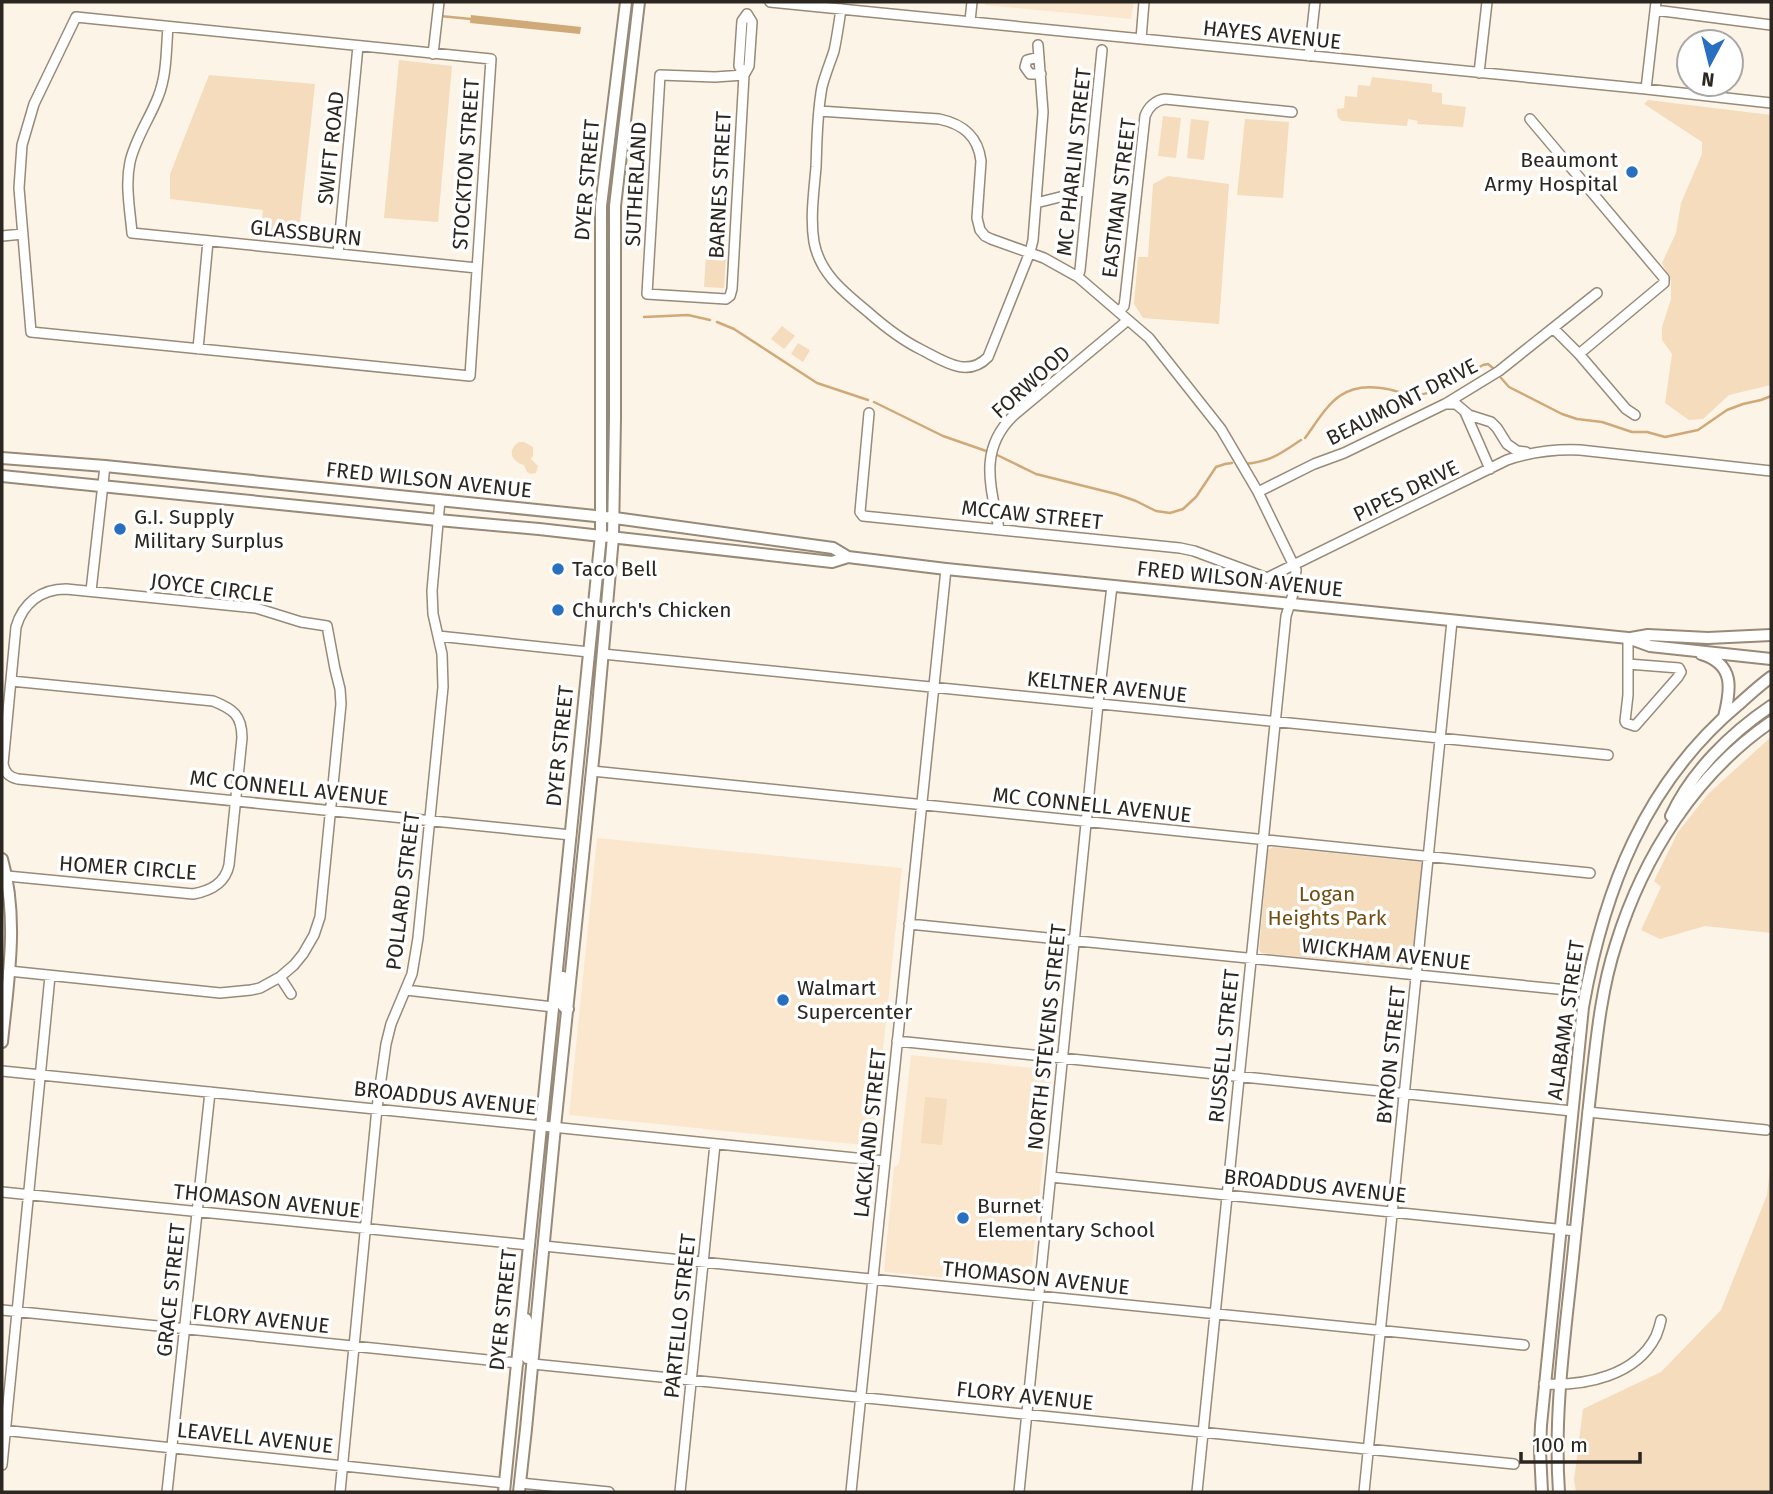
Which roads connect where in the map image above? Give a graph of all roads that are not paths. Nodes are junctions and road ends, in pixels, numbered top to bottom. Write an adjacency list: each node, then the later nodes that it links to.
1 (439, 2): 20 (street)
2 (626, 2): 60 (main road, DYER STREET)
3 (639, 2): 61 (main road, DYER STREET)
4 (747, 2): 25 (street, BARNES STREET)
5 (770, 2): 10 (street, HAYES AVENUE)
6 (972, 2): 13 (street)
7 (1144, 2): 16 (street)
8 (1315, 2): 21 (street)
9 (1487, 2): 23 (street)
10 (802, 3): 12 (street, HAYES AVENUE)
11 (1656, 6): 14 (street); 26 (street)
12 (841, 9): 13 (street, HAYES AVENUE); 28 (street)
13 (970, 21): 16 (street, HAYES AVENUE)
14 (1771, 25)
15 (168, 27): 18 (street, STOCKTON STREET); 33 (street, STOCKTON STREET); 35 (street, GLASSBURN)
16 (1141, 39): 21 (street, HAYES AVENUE)
17 (1038, 45): 22 (street)
18 (358, 46): 20 (street, STOCKTON STREET); 37 (street, SWIFT ROAD)
19 (1102, 50): 31 (street, MC PHARLIN STREET)
20 (433, 54): 38 (street, STOCKTON STREET)
21 (1309, 55): 23 (street, HAYES AVENUE)
22 (1039, 57): 24 (street); 24 (street)
23 (1479, 73): 26 (street, HAYES AVENUE)
24 (1041, 74): 32 (street)
25 (744, 75): 41 (street, BARNES STREET); 41 (street, SUTHERLAND)
26 (1646, 89): 27 (street, HAYES AVENUE)
27 (1771, 103)
28 (818, 111): 36 (street); 36 (street)
29 (1292, 112): 42 (street, EASTMAN STREET)
30 (1530, 119): 46 (street)
31 (1088, 190): 32 (street); 39 (street, MC PHARLIN STREET)
32 (1036, 203): 36 (street)
33 (23, 234): 34 (street); 45 (street, STOCKTON STREET)
34 (2, 236)
35 (208, 241): 37 (street, GLASSBURN); 45 (street)
36 (1030, 252): 39 (street)
37 (338, 254): 38 (street, GLASSBURN)
38 (477, 268): 45 (street, STOCKTON STREET)
39 (1078, 277): 42 (street)
40 (1597, 293): 44 (street, BEAUMONT DRIVE)
41 (730, 296)
42 (1119, 312): 43 (street)
43 (1128, 320): 58 (street); 63 (street, FORWOOD)
44 (1553, 328): 46 (street); 47 (street, BEAUMONT DRIVE)
45 (198, 349)
46 (1578, 354): 50 (street)
47 (1445, 404): 48 (street, PIPES DRIVE); 58 (street, BEAUMONT DRIVE)
48 (1465, 412): 51 (street, PIPES DRIVE); 54 (street)
49 (869, 414): 63 (street, MCCAW STREET)
50 (1635, 415)
51 (1535, 453): 54 (street, PIPES DRIVE); 55 (street, PIPES DRIVE)
52 (6, 458): 53 (main road, FRED WILSON AVENUE); 56 (main road)
53 (105, 466): 57 (street); 59 (main road, FRED WILSON AVENUE)
54 (1490, 469): 67 (street, PIPES DRIVE)
55 (1771, 471)
56 (4, 476): 57 (main road, FRED WILSON AVENUE)
57 (103, 486): 62 (main road, FRED WILSON AVENUE); 70 (street)
58 (1258, 492): 67 (street)
59 (440, 500): 60 (main road, FRED WILSON AVENUE); 62 (street, POLLARD STREET)
60 (602, 517): 61 (main road, FRED WILSON AVENUE); 64 (main road, DYER STREET)
61 (615, 519): 65 (main road, DYER STREET); 66 (main road, FRED WILSON AVENUE)
62 (438, 520): 64 (main road, FRED WILSON AVENUE); 74 (street, POLLARD STREET)
63 (999, 529): 67 (street, MCCAW STREET)
64 (601, 535): 65 (main road, FRED WILSON AVENUE); 79 (main road, DYER STREET)
65 (613, 537): 66 (main road, FRED WILSON AVENUE); 80 (main road, DYER STREET)
66 (848, 557): 68 (main road, FRED WILSON AVENUE)
67 (1294, 566): 71 (street, RUSSELL STREET)
68 (946, 569): 69 (main road, FRED WILSON AVENUE); 87 (street, LACKLAND STREET)
69 (1112, 586): 71 (main road, FRED WILSON AVENUE); 88 (street, NORTH STEVENS STREET)
70 (91, 592): 85 (street, JOYCE CIRCLE); 101 (street, JOYCE CIRCLE)
71 (1290, 604): 72 (main road, FRED WILSON AVENUE); 92 (street, RUSSELL STREET)
72 (1452, 621): 75 (main road, FRED WILSON AVENUE); 95 (street, BYRON STREET)
73 (1771, 635): 76 (main road, FRED WILSON AVENUE)
74 (438, 636): 79 (street); 102 (street, POLLARD STREET)
75 (1628, 638): 76 (main road, FRED WILSON AVENUE); 78 (main road, FRED WILSON AVENUE); 82 (street)
76 (1708, 638): 77 (main road)
77 (1771, 643)
78 (1682, 648): 81 (main road, FRED WILSON AVENUE); 83 (street); 91 (main road)
79 (589, 652): 86 (main road); 94 (main road, DYER STREET)
80 (603, 653): 86 (main road, DYER STREET); 87 (street, KELTNER AVENUE)
81 (1771, 659)
82 (1628, 664): 83 (street); 83 (street)
83 (1679, 668)
84 (1771, 677): 91 (main road, ALABAMA STREET)
85 (11, 681): 90 (street, JOYCE CIRCLE); 99 (street, HOMER CIRCLE)
86 (599, 685): 97 (main road, DYER STREET)
87 (933, 687): 88 (street, KELTNER AVENUE); 100 (street, LACKLAND STREET)
88 (1098, 704): 92 (street, KELTNER AVENUE); 103 (street, NORTH STEVENS STREET)
89 (1771, 706): 106 (main road)
90 (4, 714): 98 (street, JOYCE CIRCLE)
91 (1724, 717): 134 (main road, ALABAMA STREET)
92 (1275, 722): 95 (street, KELTNER AVENUE); 105 (street, RUSSELL STREET)
93 (1771, 722): 106 (main road, ALABAMA STREET)
94 (581, 734): 97 (main road); 104 (main road, DYER STREET)
95 (1441, 738): 96 (street, KELTNER AVENUE); 107 (street, BYRON STREET)
96 (1608, 755)
97 (592, 771): 100 (street, MC CONNELL AVENUE); 110 (main road, DYER STREET)
98 (6, 773): 99 (street, MC CONNELL AVENUE)
99 (236, 800): 101 (street, MC CONNELL AVENUE); 111 (street, HOMER CIRCLE)
100 (921, 805): 103 (street, MC CONNELL AVENUE); 112 (street, LACKLAND STREET)
101 (331, 810): 102 (street, MC CONNELL AVENUE); 119 (street, JOYCE CIRCLE)
102 (430, 820): 104 (street, MC CONNELL AVENUE); 120 (street, POLLARD STREET)
103 (1086, 822): 105 (street, MC CONNELL AVENUE); 113 (street, NORTH STEVENS STREET)
104 (571, 835): 110 (main road); 114 (main road, DYER STREET)
105 (1263, 840): 107 (street, MC CONNELL AVENUE); 115 (street, RUSSELL STREET)
106 (1660, 841): 135 (main road, ALABAMA STREET)
107 (1429, 857): 109 (street, MC CONNELL AVENUE); 117 (street, BYRON STREET)
108 (2, 859): 111 (main road)
109 (1590, 873)
110 (581, 875): 124 (main road, DYER STREET)
111 (6, 876): 116 (main road)
112 (909, 924): 113 (street, WICKHAM AVENUE); 125 (street, LACKLAND STREET)
113 (1074, 941): 115 (street, WICKHAM AVENUE); 127 (street, NORTH STEVENS STREET)
114 (558, 959): 123 (main road, DYER STREET); 124 (main road)
115 (1251, 959): 117 (street, WICKHAM AVENUE); 130 (street, RUSSELL STREET)
116 (9, 971): 118 (street, JOYCE CIRCLE); 126 (main road)
117 (1417, 975): 121 (street, WICKHAM AVENUE); 132 (street, BYRON STREET)
118 (50, 976): 119 (street, JOYCE CIRCLE); 129 (street)
119 (280, 977): 122 (street)
120 (406, 990): 123 (street); 133 (street, POLLARD STREET)
121 (1567, 990)
122 (291, 994)
123 (553, 1007): 136 (main road, DYER STREET)
124 (568, 1009): 137 (main road, DYER STREET)
125 (897, 1041): 127 (street); 140 (street, LACKLAND STREET)
126 (2, 1042)
127 (1063, 1059): 130 (street); 141 (street, NORTH STEVENS STREET)
128 (2, 1071): 129 (street, BROADDUS AVENUE)
129 (41, 1075): 131 (street, BROADDUS AVENUE); 143 (street)
130 (1239, 1077): 132 (street); 144 (street, RUSSELL STREET)
131 (210, 1092): 133 (street, BROADDUS AVENUE); 145 (street, GRACE STREET)
132 (1405, 1093): 134 (street); 146 (street, BYRON STREET)
133 (377, 1108): 136 (street, BROADDUS AVENUE); 147 (street, POLLARD STREET)
134 (1573, 1111): 148 (main road, ALABAMA STREET)
135 (1588, 1112): 138 (street); 149 (main road, ALABAMA STREET)
136 (541, 1126): 137 (street, BROADDUS AVENUE); 150 (main road, DYER STREET)
137 (555, 1127): 139 (street, BROADDUS AVENUE); 151 (main road, DYER STREET)
138 (1766, 1130)
139 (715, 1144): 140 (street, BROADDUS AVENUE); 152 (street, PARTELLO STREET)
140 (885, 1161): 153 (street, LACKLAND STREET)
141 (1051, 1177): 144 (street, BROADDUS AVENUE); 154 (street, NORTH STEVENS STREET)
142 (2, 1192): 143 (street, THOMASON AVENUE)
143 (29, 1195): 145 (street, THOMASON AVENUE); 156 (street)
144 (1227, 1195): 146 (street, BROADDUS AVENUE); 158 (street, RUSSELL STREET)
145 (197, 1212): 147 (street, THOMASON AVENUE); 160 (street, GRACE STREET)
146 (1393, 1212): 148 (street, BROADDUS AVENUE); 161 (street, BYRON STREET)
147 (366, 1228): 150 (street, THOMASON AVENUE); 163 (street, POLLARD STREET)
148 (1560, 1230): 149 (street, BROADDUS AVENUE); 167 (main road, ALABAMA STREET)
149 (1576, 1231): 168 (main road, ALABAMA STREET)
150 (529, 1245): 157 (main road, DYER STREET)
151 (544, 1247): 152 (street, THOMASON AVENUE); 165 (main road, DYER STREET)
152 (703, 1262): 153 (street, THOMASON AVENUE); 166 (street, PARTELLO STREET)
153 (873, 1279): 154 (street, THOMASON AVENUE); 169 (street, LACKLAND STREET)
154 (1039, 1296): 158 (street, THOMASON AVENUE); 170 (street, NORTH STEVENS STREET)
155 (2, 1310): 156 (street, FLORY AVENUE)
156 (17, 1312): 160 (street, FLORY AVENUE); 172 (street)
157 (522, 1314): 164 (main road, DYER STREET); 165 (main road)
158 (1215, 1314): 161 (street, THOMASON AVENUE); 173 (street, RUSSELL STREET)
159 (1661, 1320): 168 (street)
160 (185, 1329): 163 (street, FLORY AVENUE); 174 (street, GRACE STREET)
161 (1381, 1331): 162 (street, THOMASON AVENUE); 175 (street, BYRON STREET)
162 (1524, 1345)
163 (354, 1346): 164 (street, FLORY AVENUE); 178 (street, POLLARD STREET)
164 (518, 1363): 171 (main road); 179 (main road, DYER STREET)
165 (533, 1364): 166 (street, FLORY AVENUE); 171 (main road, DYER STREET)
166 (692, 1380): 169 (street, FLORY AVENUE); 184 (street, PARTELLO STREET)
167 (1544, 1384): 168 (street); 189 (main road, ALABAMA STREET)
168 (1560, 1385): 190 (main road, ALABAMA STREET)
169 (861, 1398): 170 (street, FLORY AVENUE); 185 (street, LACKLAND STREET)
170 (1027, 1414): 173 (street, FLORY AVENUE); 186 (street, NORTH STEVENS STREET)
171 (527, 1429): 180 (main road, DYER STREET)
172 (4, 1430): 174 (street, LEAVELL AVENUE); 177 (street)
173 (1203, 1432): 175 (street, FLORY AVENUE); 187 (street, RUSSELL STREET)
174 (172, 1448): 178 (street, LEAVELL AVENUE); 181 (street, GRACE STREET)
175 (1369, 1449): 176 (street, FLORY AVENUE); 188 (street, BYRON STREET)
176 (1514, 1464)
177 (2, 1465)
178 (342, 1465): 179 (street, LEAVELL AVENUE); 182 (street, POLLARD STREET)
179 (505, 1488)
180 (519, 1488): 183 (street)
181 (167, 1492)
182 (340, 1492)
183 (609, 1492)
184 (680, 1492)
185 (851, 1492)
186 (1019, 1492)
187 (1196, 1492)
188 (1364, 1492)
189 (1542, 1492)
190 (1559, 1492)

